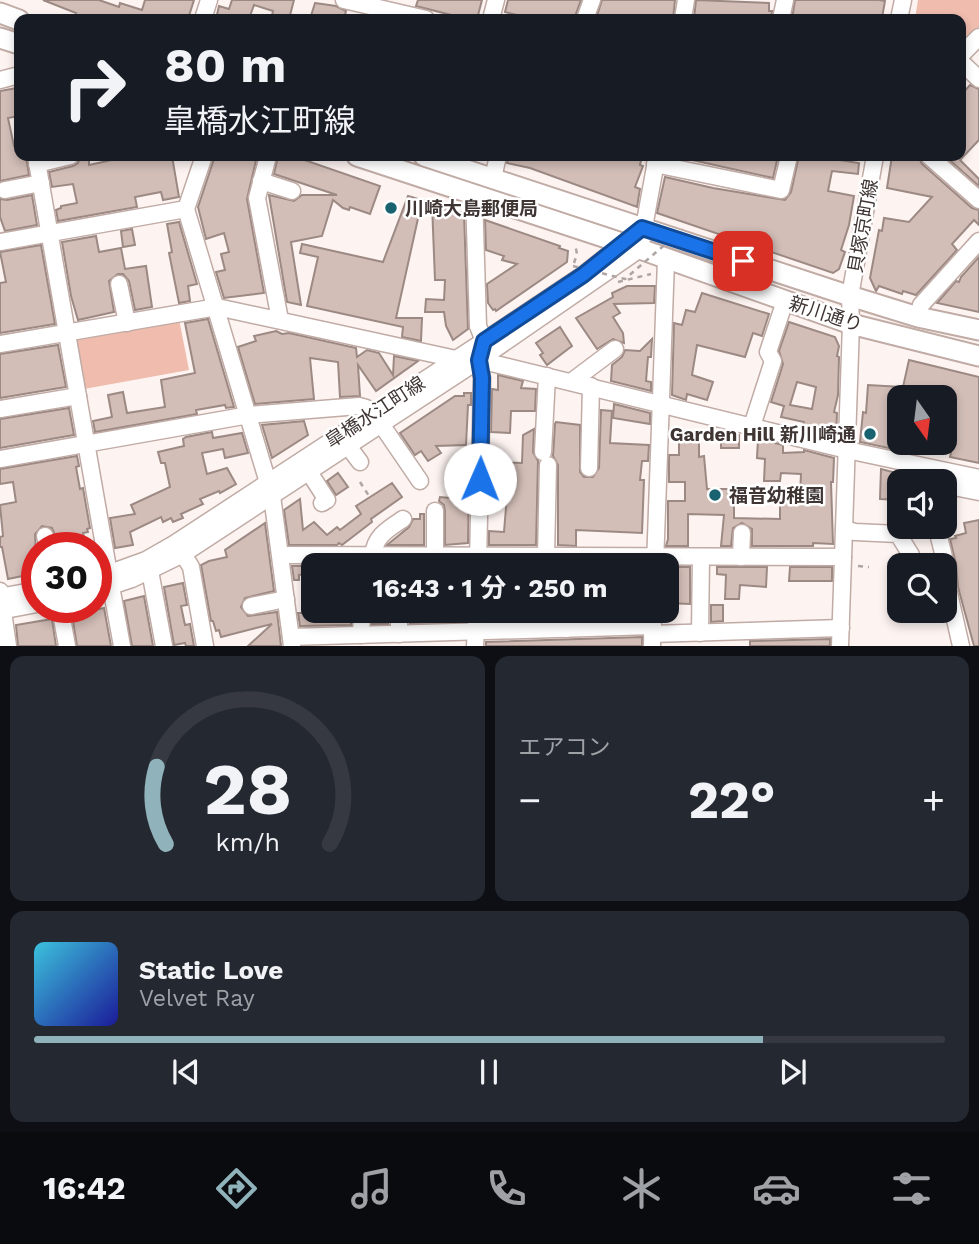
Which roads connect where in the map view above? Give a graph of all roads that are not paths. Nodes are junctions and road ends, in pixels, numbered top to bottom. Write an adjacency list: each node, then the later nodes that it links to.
1 (352, 1): 2 (street)
2 (405, 14)
3 (979, 37): 4 (street)
4 (966, 50)
5 (966, 67): 6 (street)
6 (979, 79)
7 (36, 161): 21 (street)
8 (202, 161): 27 (street)
9 (267, 161): 20 (street)
10 (372, 161): 22 (main road, 新川通り)
11 (452, 161): 22 (main road)
12 (454, 161): 19 (main road, 新川通り)
13 (495, 161): 19 (street)
14 (656, 161): 28 (street)
15 (660, 161): 16 (street)
16 (788, 161)
17 (874, 161): 36 (street, 貝塚京町線)
18 (935, 161): 26 (street)
19 (487, 176): 25 (main road); 28 (main road, 新川通り)
20 (261, 181): 24 (street); 40 (street)
21 (41, 183): 23 (street); 29 (street)
22 (445, 185): 25 (main road, 新川通り)
23 (5, 190)
24 (292, 191)
25 (474, 194): 32 (main road, 新川通り); 46 (street)
26 (979, 200)
27 (186, 209): 29 (street); 38 (street)
28 (642, 228): 32 (street); 34 (main road, 新川通り)
29 (49, 232): 31 (street); 44 (street)
30 (979, 241): 39 (street)
31 (0, 242)
32 (631, 247): 33 (main road, 新川通り); 46 (street, 皐橋水江町線); 51 (street, 皐橋水江町線)
33 (666, 260): 37 (main road, 新川通り); 56 (street)
34 (793, 277): 36 (main road, 新川通り); 37 (main road)
35 (120, 284): 41 (street)
36 (850, 296): 39 (main road, 新川通り); 42 (street, 貝塚京町線)
37 (785, 301): 42 (main road, 新川通り); 60 (street)
38 (216, 307): 40 (street); 41 (street); 58 (street)
39 (918, 317): 43 (main road, 新川通り); 45 (main road)
40 (281, 320): 50 (street)
41 (128, 323): 44 (street)
42 (851, 324): 45 (main road, 新川通り); 63 (street, 貝塚京町線)
43 (979, 330)
44 (68, 333): 47 (street); 55 (street)
45 (913, 340): 49 (main road, 新川通り)
46 (484, 341): 50 (street, 皐橋水江町線); 51 (street)
47 (0, 344)
48 (615, 349): 53 (street)
49 (979, 356)
50 (456, 359): 51 (street); 59 (street, 皐橋水江町線)
51 (479, 360): 52 (street); 59 (street, 皐橋水江町線); 83 (street)
52 (547, 376): 53 (street); 84 (street)
53 (571, 382): 54 (street)
54 (591, 386): 56 (street); 66 (street)
55 (78, 396): 57 (street); 61 (street)
56 (661, 403): 60 (street); 85 (street)
57 (0, 409)
58 (249, 415): 59 (street); 61 (street); 71 (street)
59 (377, 419): 62 (street, 皐橋水江町線); 69 (street); 71 (street, 皐橋水江町線)
60 (752, 426): 63 (street)
61 (86, 444): 64 (street); 78 (street)
62 (348, 446): 65 (street); 67 (street, 皐橋水江町線)
63 (847, 450): 68 (street); 77 (street, 貝塚京町線)
64 (0, 459)
65 (360, 462)
66 (589, 468)
67 (309, 472): 71 (street, 皐橋水江町線); 73 (street)
68 (979, 478)
69 (420, 481)
70 (957, 488): 72 (street)
71 (270, 489): 87 (street, 皐橋水江町線); 88 (street); 94 (street, 皐橋水江町線)
72 (979, 492)
73 (321, 503)
74 (435, 512): 82 (street)
75 (403, 519): 80 (street)
76 (887, 523): 77 (street)
77 (844, 529): 86 (street); 92 (street, 貝塚京町線)
78 (97, 532)
79 (742, 533): 90 (street)
80 (368, 551): 81 (street); 88 (street)
81 (375, 553)
82 (435, 553)
83 (479, 553)
84 (546, 553)
85 (655, 553)
86 (908, 553)
87 (183, 554): 93 (street, 皐橋水江町線); 122 (street)
88 (281, 555): 98 (street)
89 (701, 557): 90 (street); 91 (street); 112 (street)
90 (741, 557): 92 (street)
91 (679, 559)
92 (847, 561): 110 (street, 貝塚京町線)
93 (150, 571): 95 (street, 皐橋水江町線); 121 (street)
94 (112, 577)
95 (112, 580)
96 (0, 591): 99 (street)
97 (21, 596): 99 (street)
98 (288, 596): 101 (street); 117 (street)
99 (1, 604): 100 (street); 118 (street)
100 (21, 604)
101 (251, 606)
102 (112, 612): 120 (street)
103 (63, 623): 119 (street)
104 (362, 623): 114 (street)
105 (399, 623): 113 (street)
106 (475, 623): 109 (street); 113 (street)
107 (566, 623): 109 (street)
108 (956, 623): 124 (street)
109 (566, 628): 111 (street)
110 (841, 628): 115 (street); 123 (street, 貝塚京町線)
111 (652, 629): 112 (street)
112 (700, 633): 115 (street)
113 (399, 634): 114 (street)
114 (361, 635): 116 (street)
115 (731, 639)
116 (338, 640): 117 (street)
117 (291, 641)
118 (8, 646)
119 (67, 646)
120 (122, 646)
121 (164, 646)
122 (205, 646)
123 (840, 646)
124 (961, 646)

